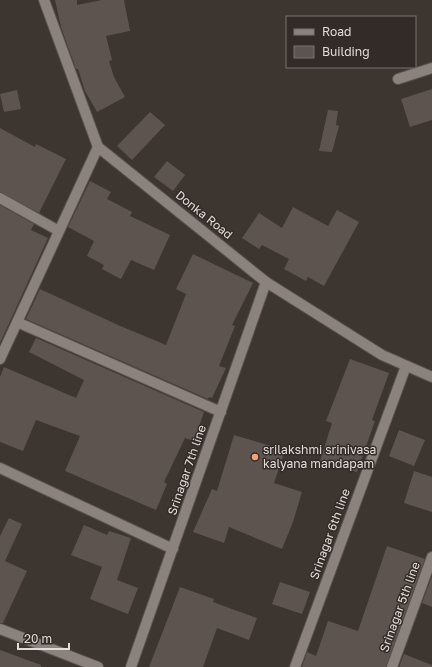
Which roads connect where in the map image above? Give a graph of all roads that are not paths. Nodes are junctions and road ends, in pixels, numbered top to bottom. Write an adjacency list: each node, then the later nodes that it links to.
1 (44, 0): 4 (street)
2 (432, 68): 3 (street)
3 (398, 79)
4 (98, 147): 6 (street); 7 (street, Donka Road)
5 (0, 198): 6 (street)
6 (59, 232): 8 (street)
7 (266, 282): 10 (street, Donka Road); 12 (street, Srinagar 7th line)
8 (17, 322): 9 (street); 12 (street)
9 (0, 359)
10 (406, 366): 11 (street, Donka Road); 19 (street, Srinagar 6th line)
11 (432, 377)
12 (221, 412): 14 (street, Srinagar 7th line)
13 (0, 468): 14 (street)
14 (173, 549): 18 (street, Srinagar 7th line)
15 (432, 557): 20 (street, Srinagar 5th line)
16 (0, 629): 17 (street)
17 (98, 667)
18 (131, 667)
19 (295, 667)
20 (392, 667)

